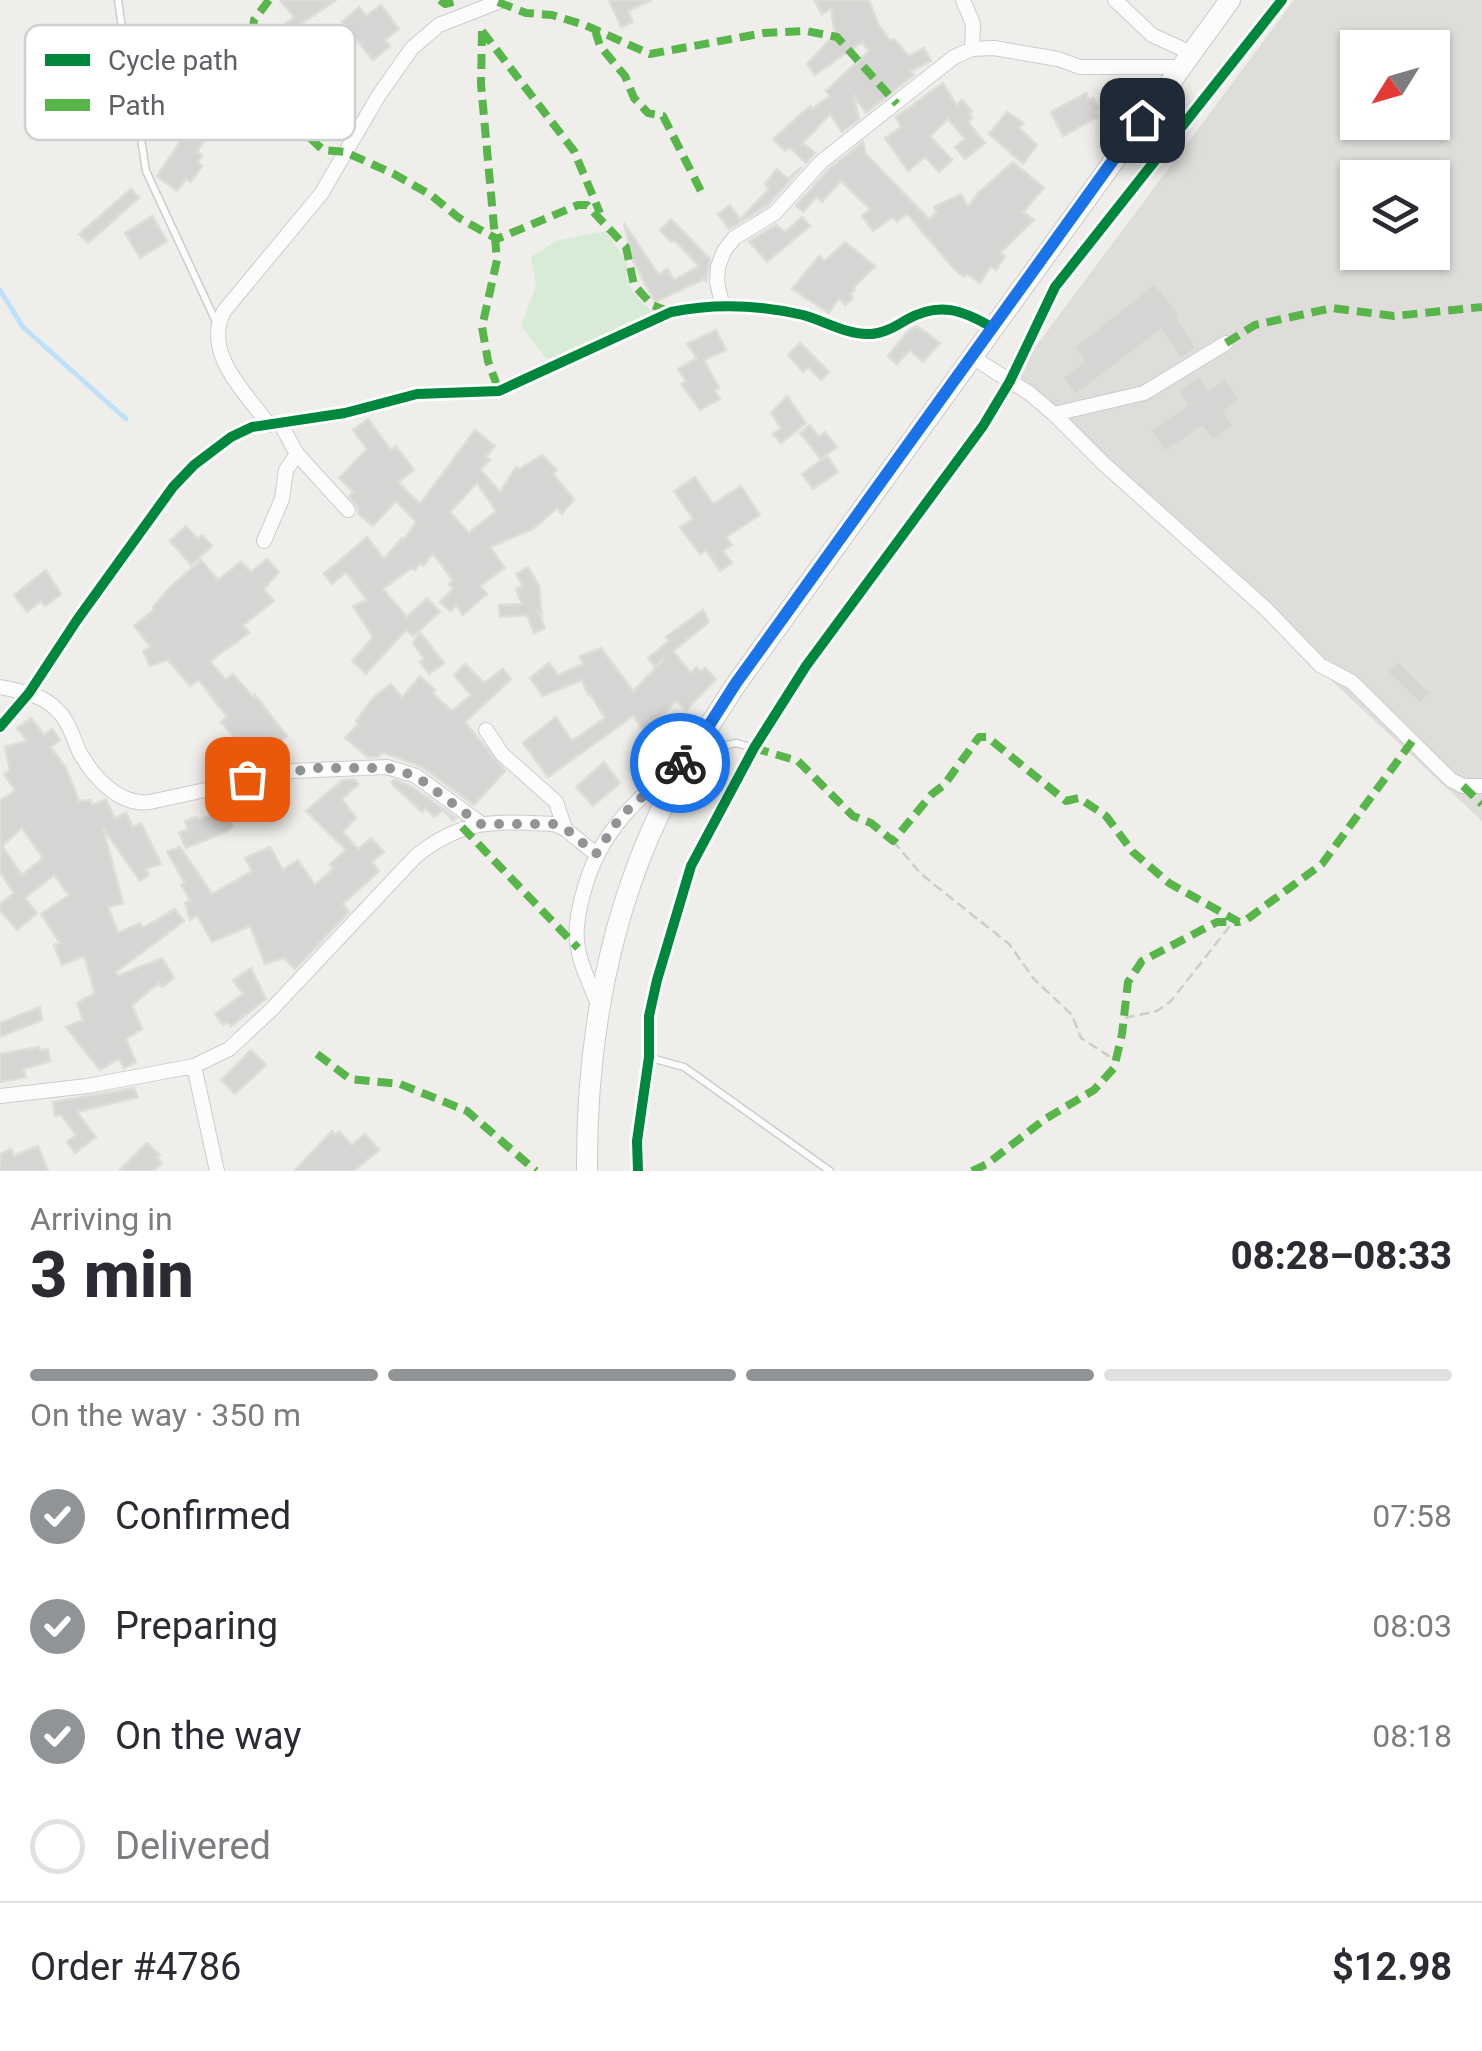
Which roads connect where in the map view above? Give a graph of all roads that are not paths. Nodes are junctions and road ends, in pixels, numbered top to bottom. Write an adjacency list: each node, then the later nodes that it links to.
1 (118, 0): 7 (lane)
2 (503, 0): 10 (street)
3 (963, 0): 8 (street)
4 (1115, 0): 9 (street)
5 (1230, 0): 9 (main road)
6 (1282, 0): 18 (street)
7 (122, 25)
8 (972, 48): 9 (street); 13 (street)
9 (1186, 60): 15 (main road)
10 (355, 136)
11 (143, 140): 14 (lane)
12 (353, 140): 14 (street)
13 (722, 304): 15 (street); 20 (street)
14 (218, 327): 20 (street)
15 (994, 328): 17 (main road)
16 (1226, 343): 19 (street)
17 (972, 357): 18 (street); 29 (main road)
18 (1010, 380): 19 (street); 28 (street)
19 (1054, 414): 30 (street)
20 (275, 424): 21 (street); 25 (street)
21 (296, 454): 22 (street); 23 (street)
22 (348, 510)
23 (264, 541)
24 (0, 688): 25 (street)
25 (29, 692): 26 (street); 31 (street)
26 (0, 727)
27 (486, 730): 32 (street)
28 (754, 748): 29 (lane); 35 (street)
29 (692, 752): 33 (street); 34 (main road)
30 (1482, 786)
31 (480, 824): 32 (street); 36 (street)
32 (565, 828): 33 (street)
33 (596, 854): 34 (street)
34 (600, 1008): 39 (main road)
35 (649, 1058): 40 (street); 41 (lane)
36 (194, 1066): 37 (street); 38 (street)
37 (0, 1096)
38 (217, 1171)
39 (587, 1171)
40 (638, 1171)
41 (830, 1171)

